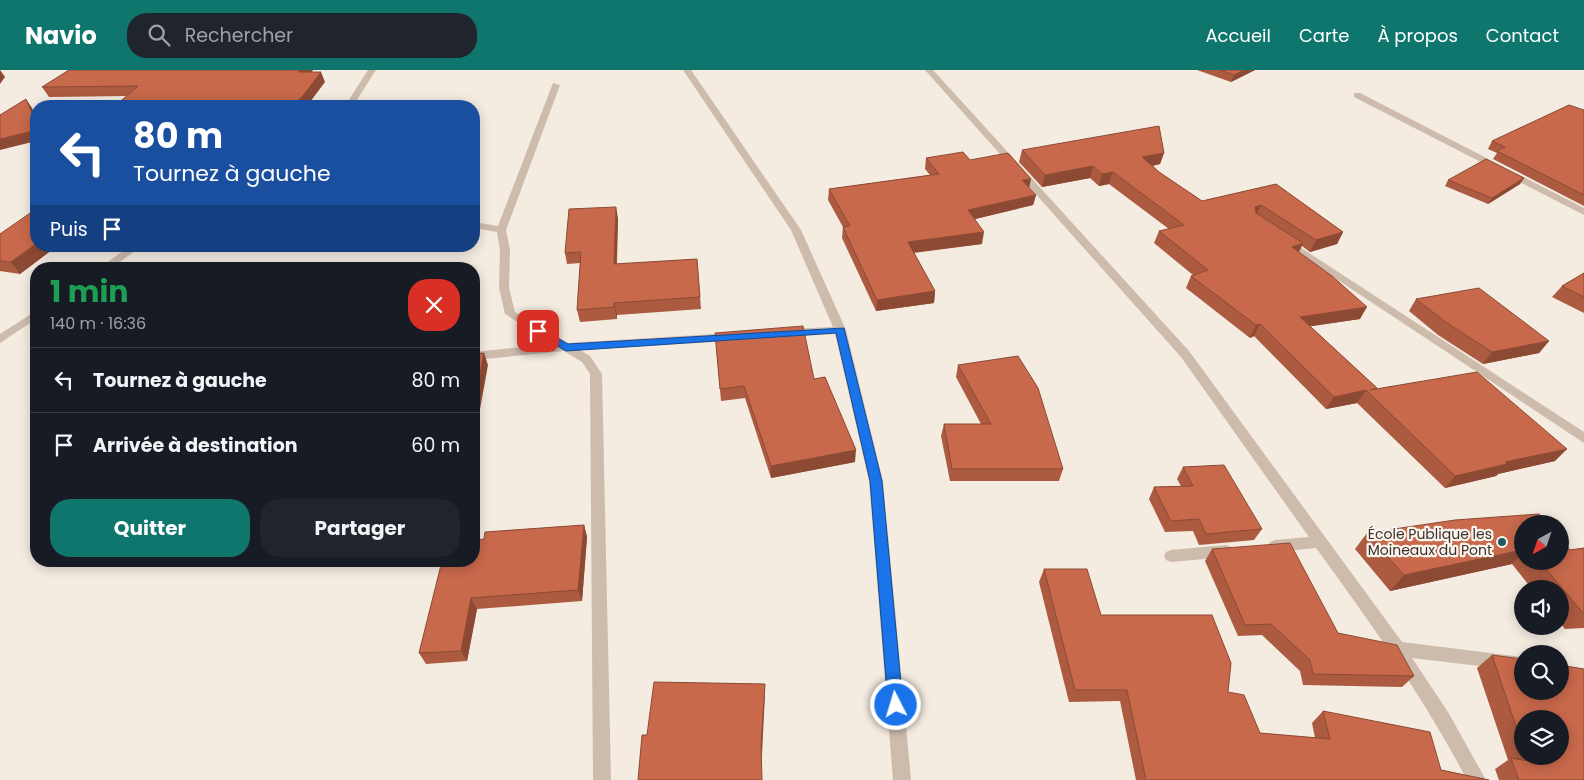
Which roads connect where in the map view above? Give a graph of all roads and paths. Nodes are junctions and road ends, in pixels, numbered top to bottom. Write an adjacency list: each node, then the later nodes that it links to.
1 (372, 70): 6 (street)
2 (687, 70): 14 (street)
3 (929, 70): 21 (street)
4 (556, 85): 9 (street)
5 (1357, 94): 7 (street)
6 (353, 100)
7 (1584, 212)
8 (480, 226): 9 (street)
9 (500, 230): 18 (street)
10 (1280, 237): 20 (street)
11 (128, 252): 12 (street)
12 (114, 262)
13 (30, 318): 17 (street)
14 (840, 330): 15 (street); 28 (street)
15 (772, 334)
16 (742, 336): 18 (street)
17 (0, 339)
18 (566, 348): 19 (street); 27 (street)
19 (480, 355)
20 (1584, 438)
21 (1320, 542): 22 (street); 25 (street)
22 (1260, 548)
23 (1241, 550): 24 (street)
24 (1171, 556)
25 (1398, 650): 26 (street); 29 (street)
26 (1514, 663)
27 (602, 780)
28 (902, 780)
29 (1476, 780)

